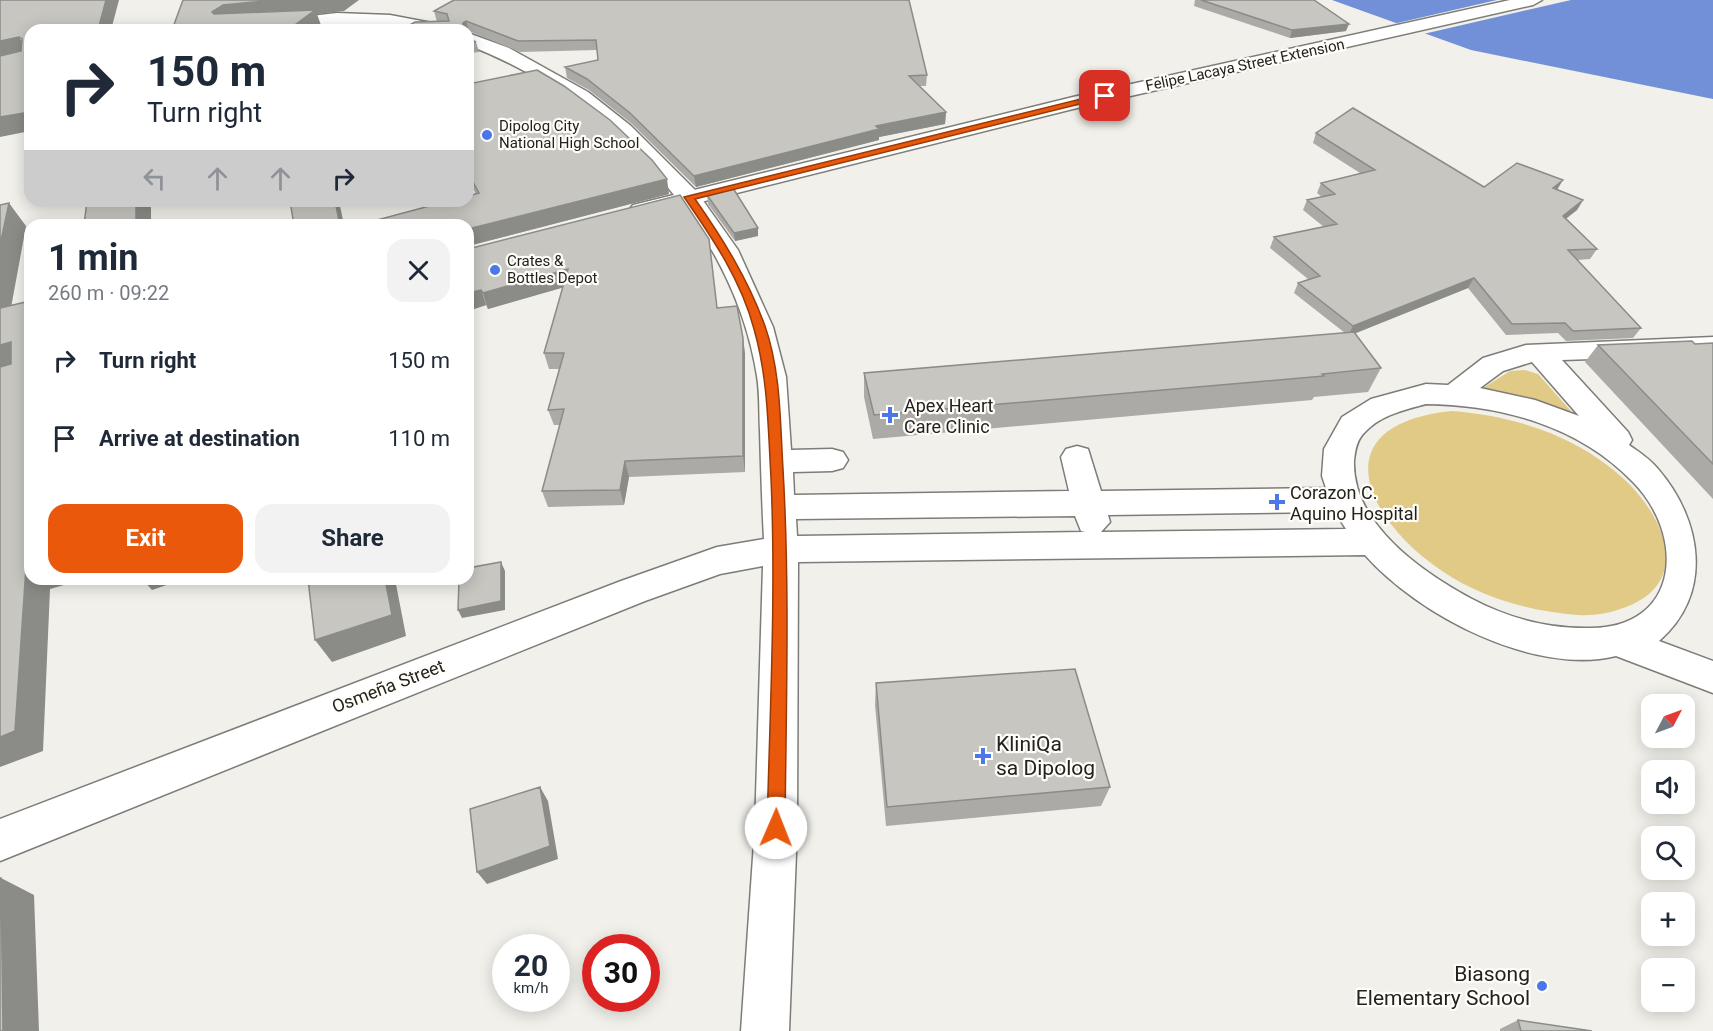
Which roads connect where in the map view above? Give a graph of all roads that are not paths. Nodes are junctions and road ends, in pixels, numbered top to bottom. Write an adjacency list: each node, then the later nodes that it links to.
1 (1533, 0): 5 (street, Felipe Lacaya Street Extension)
2 (270, 24): 3 (street)
3 (408, 24)
4 (474, 41): 5 (street)
5 (689, 197): 6 (street, Felipe Lacaya Street Extension); 12 (street)
6 (623, 215)
7 (1713, 346): 8 (street)
8 (1539, 352): 9 (street); 13 (street)
9 (1456, 394): 13 (street); 14 (street)
10 (1077, 457): 15 (street)
11 (831, 460): 12 (street)
12 (776, 461): 16 (street)
13 (1642, 469): 17 (street)
14 (1344, 500): 15 (street); 18 (street)
15 (1089, 503): 16 (street); 19 (street)
16 (778, 507): 21 (street)
17 (1684, 515): 20 (street); 22 (street)
18 (1371, 542): 19 (street, Osmeña Street); 22 (street)
19 (1099, 545): 21 (street, Osmeña Street)
20 (1713, 548)
21 (781, 549): 24 (street, Osmeña Street); 25 (street)
22 (1624, 642): 23 (street)
23 (1713, 677)
24 (0, 840)
25 (765, 1031)

